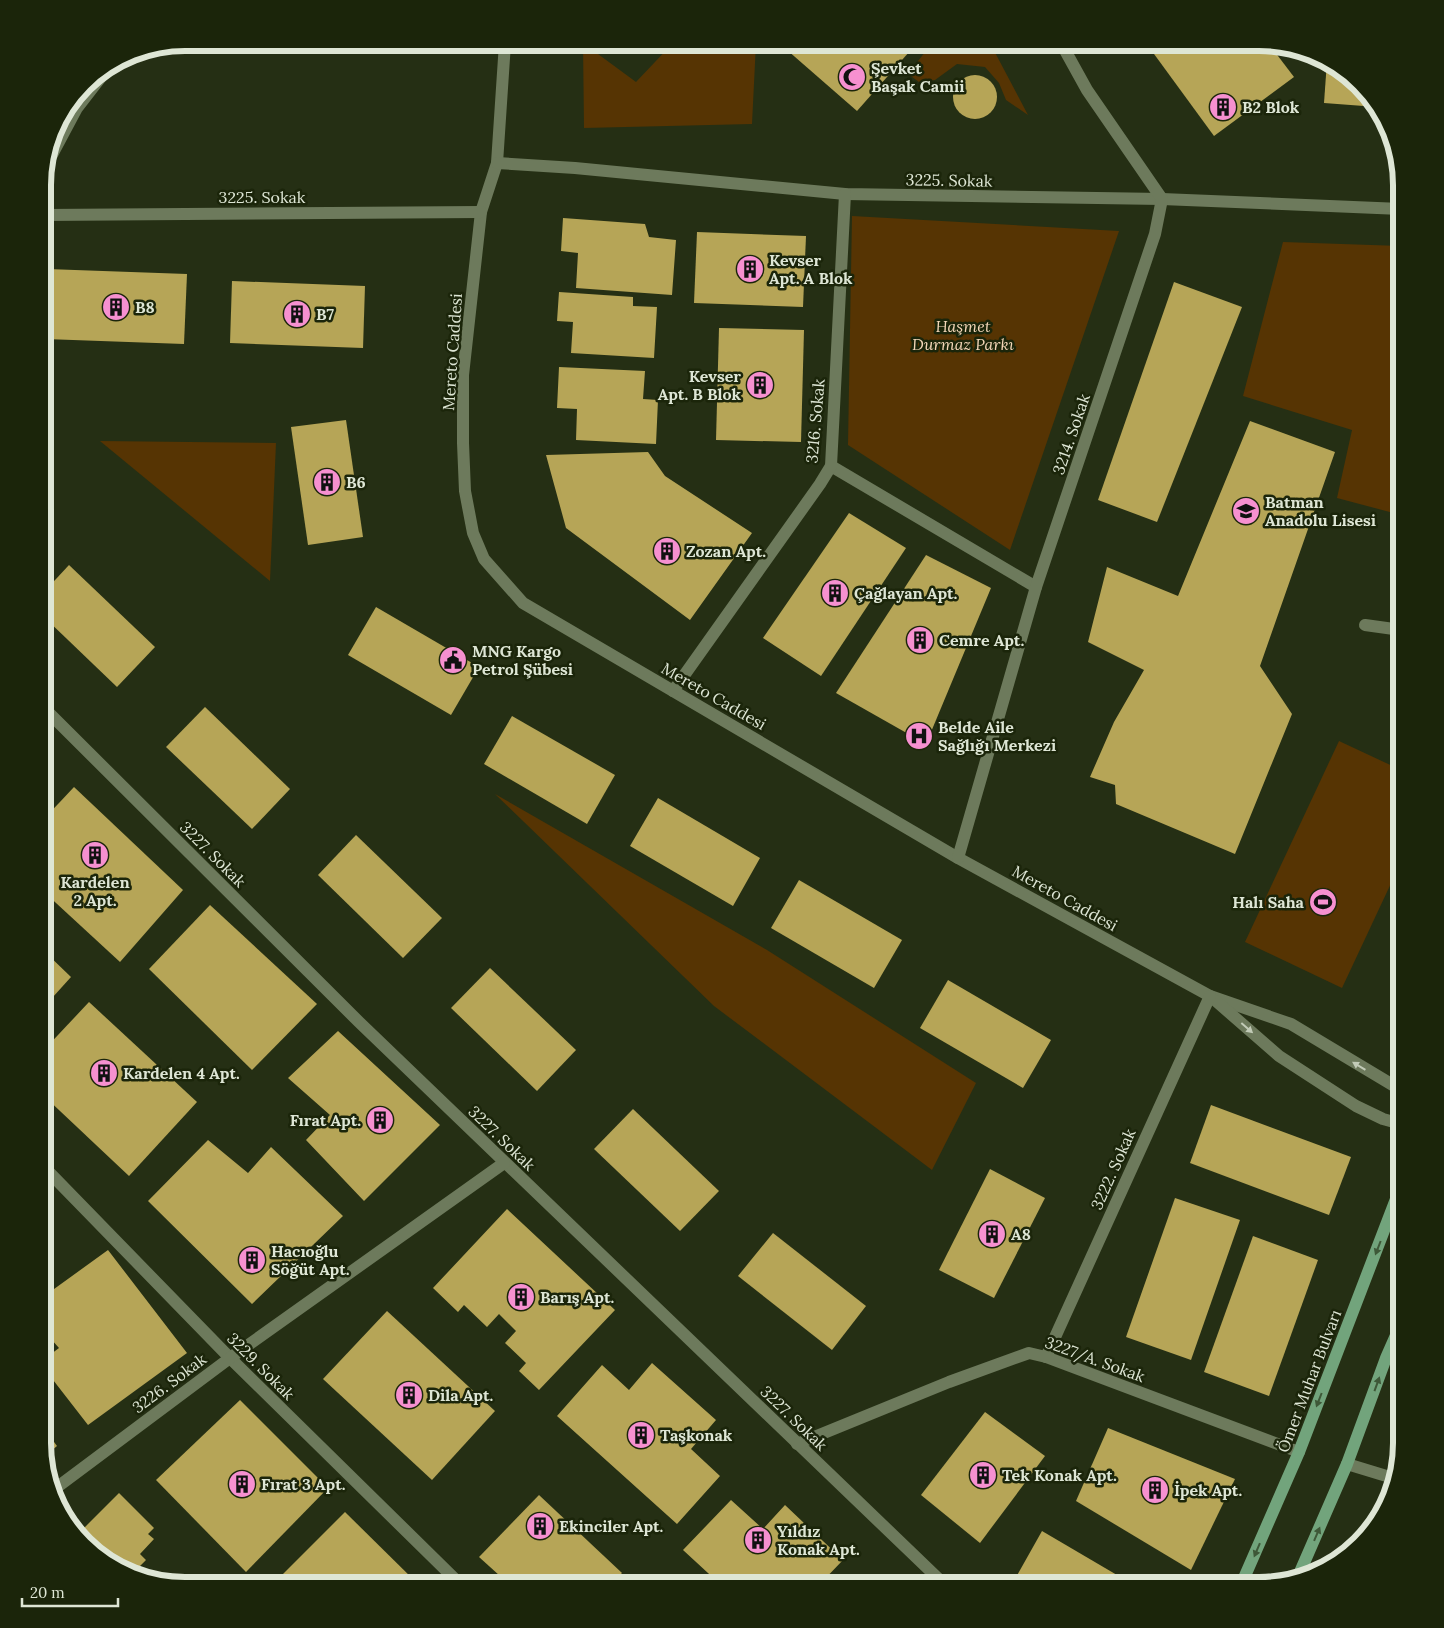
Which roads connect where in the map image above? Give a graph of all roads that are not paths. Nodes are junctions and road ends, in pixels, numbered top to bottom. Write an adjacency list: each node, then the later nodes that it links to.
1 (504, 52): 5 (street, Mereto Caddesi)
2 (1066, 52): 7 (street)
3 (87, 95): 4 (street)
4 (58, 143)
5 (497, 163): 6 (street, 3225. Sokak); 9 (street, Mereto Caddesi)
6 (846, 194): 7 (street, 3225. Sokak); 11 (street, 3216. Sokak)
7 (1162, 199): 8 (street, 3225. Sokak); 12 (street, 3214. Sokak)
8 (1393, 209)
9 (481, 212): 10 (street, 3225. Sokak); 15 (street, Mereto Caddesi)
10 (52, 215)
11 (830, 466): 12 (street); 15 (street, 3216. Sokak)
12 (1036, 587): 17 (street, 3214. Sokak)
13 (1365, 625): 14 (street)
14 (1393, 629)
15 (672, 691): 17 (street, Mereto Caddesi)
16 (52, 716): 21 (street, 3227. Sokak)
17 (958, 858): 18 (street, Mereto Caddesi)
18 (1210, 996): 19 (street, Mereto Caddesi, one-way to 18); 20 (street, one-way to 20); 25 (street, 3222. Sokak)
19 (1393, 1085)
20 (1393, 1122)
21 (504, 1163): 26 (street, 3226. Sokak); 27 (street, 3227. Sokak)
22 (51, 1174): 26 (street, 3229. Sokak)
23 (1393, 1209): 28 (main road, Ömer Muhar Bulvarı, one-way to 28)
24 (1393, 1343): 29 (main road, one-way to 24)
25 (1046, 1356): 27 (street, 3227/A. Sokak); 28 (street, 3227/A. Sokak)
26 (230, 1358): 31 (street, 3226. Sokak); 33 (street, 3229. Sokak)
27 (797, 1444): 34 (street, 3227. Sokak)
28 (1299, 1452): 35 (main road, Ömer Muhar Bulvarı, one-way to 35)
29 (1347, 1464): 30 (street); 32 (main road, one-way to 29)
30 (1388, 1477)
31 (58, 1486)
32 (1301, 1570)
33 (452, 1577)
34 (936, 1577)
35 (1245, 1577)

